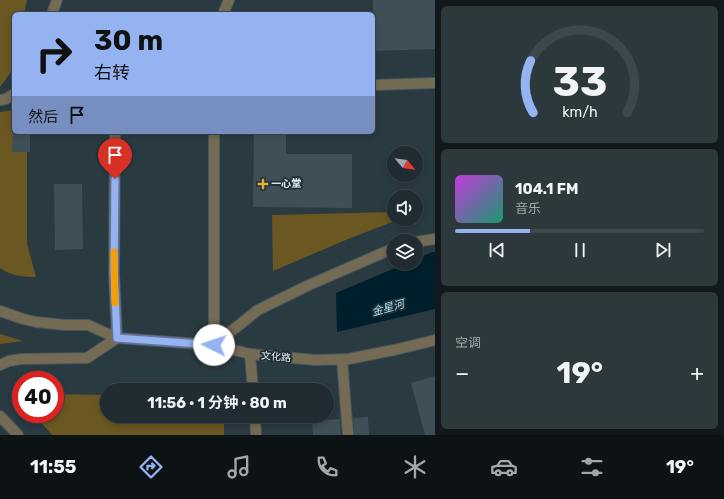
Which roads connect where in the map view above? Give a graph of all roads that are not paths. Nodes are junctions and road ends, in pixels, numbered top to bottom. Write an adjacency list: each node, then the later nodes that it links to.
1 (57, 0): 3 (street)
2 (229, 0): 4 (street)
3 (53, 12)
4 (224, 12)
5 (435, 83): 6 (street)
6 (375, 85)
7 (12, 95): 8 (street)
8 (0, 100)
9 (115, 134): 15 (street)
10 (214, 134): 17 (street)
11 (435, 238): 12 (street)
12 (423, 241)
13 (387, 251): 17 (street)
14 (0, 311): 15 (street)
15 (117, 338): 17 (street, 文化路); 20 (street)
16 (435, 340): 19 (street, 文化路)
17 (214, 345): 18 (street, 文化路)
18 (250, 354): 19 (street, 文化路); 21 (street)
19 (342, 359): 26 (street)
20 (0, 365)
21 (252, 383)
22 (0, 416): 24 (street)
23 (255, 423): 25 (street)
24 (18, 435)
25 (256, 435)
26 (348, 435)

